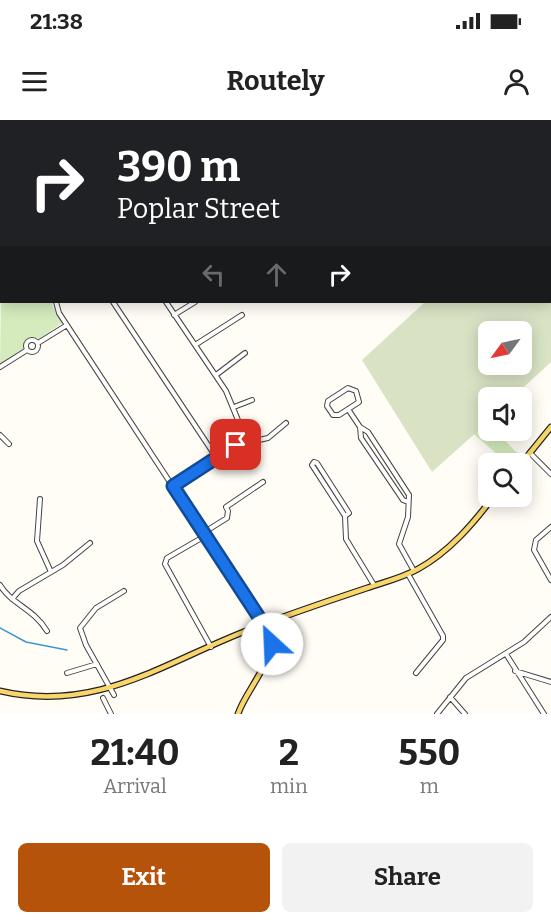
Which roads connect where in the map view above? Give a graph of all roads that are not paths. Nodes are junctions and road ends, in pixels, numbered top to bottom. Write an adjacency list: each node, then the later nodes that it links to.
1 (56, 303): 7 (street)
2 (114, 303): 25 (street)
3 (167, 303): 5 (street)
4 (193, 303): 5 (street)
5 (174, 315): 9 (street)
6 (242, 315): 9 (street)
7 (67, 325): 8 (street); 28 (street)
8 (38, 343): 10 (street); 10 (street)
9 (195, 345): 13 (street)
10 (27, 350): 12 (street)
11 (245, 353): 13 (street)
12 (0, 367)
13 (216, 375): 15 (street)
14 (252, 400): 15 (street)
15 (234, 407): 21 (street)
16 (348, 410): 16 (street); 18 (street)
17 (286, 423): 21 (street)
18 (360, 427): 30 (street); 30 (street)
19 (551, 427): 23 (main road)
20 (0, 435): 22 (street)
21 (247, 442): 25 (street)
22 (9, 444)
23 (530, 453)
24 (532, 455): 26 (street)
25 (216, 457): 28 (street)
26 (551, 474)
27 (263, 482): 34 (street)
28 (173, 486): 34 (street)
29 (40, 499): 37 (street)
30 (409, 502): 36 (street)
31 (485, 507): 36 (main road)
32 (345, 516): 32 (street); 41 (street)
33 (551, 527): 39 (street)
34 (204, 534): 45 (street); 47 (street)
35 (90, 543): 37 (street)
36 (414, 571): 38 (main road)
37 (51, 573): 43 (street)
38 (408, 574): 41 (main road); 52 (street)
39 (551, 580)
40 (0, 585): 43 (street)
41 (374, 585): 45 (main road)
42 (124, 591): 49 (street)
43 (12, 599): 46 (street)
44 (551, 617): 48 (street)
45 (263, 624): 47 (main road); 63 (main road)
46 (47, 631)
47 (211, 647): 53 (main road)
48 (506, 654): 50 (street); 58 (street)
49 (97, 664): 51 (street); 57 (street)
50 (515, 671): 54 (street); 66 (street)
51 (66, 673)
52 (416, 673)
53 (145, 682)
54 (551, 682)
55 (0, 691): 61 (main road)
56 (125, 691): 57 (main road)
57 (114, 695): 59 (main road)
58 (450, 697): 64 (street); 65 (street)
59 (103, 698): 60 (main road); 62 (street)
60 (95, 699)
61 (48, 703)
62 (111, 714)
63 (237, 714)
64 (437, 714)
65 (465, 714)
66 (544, 714)

